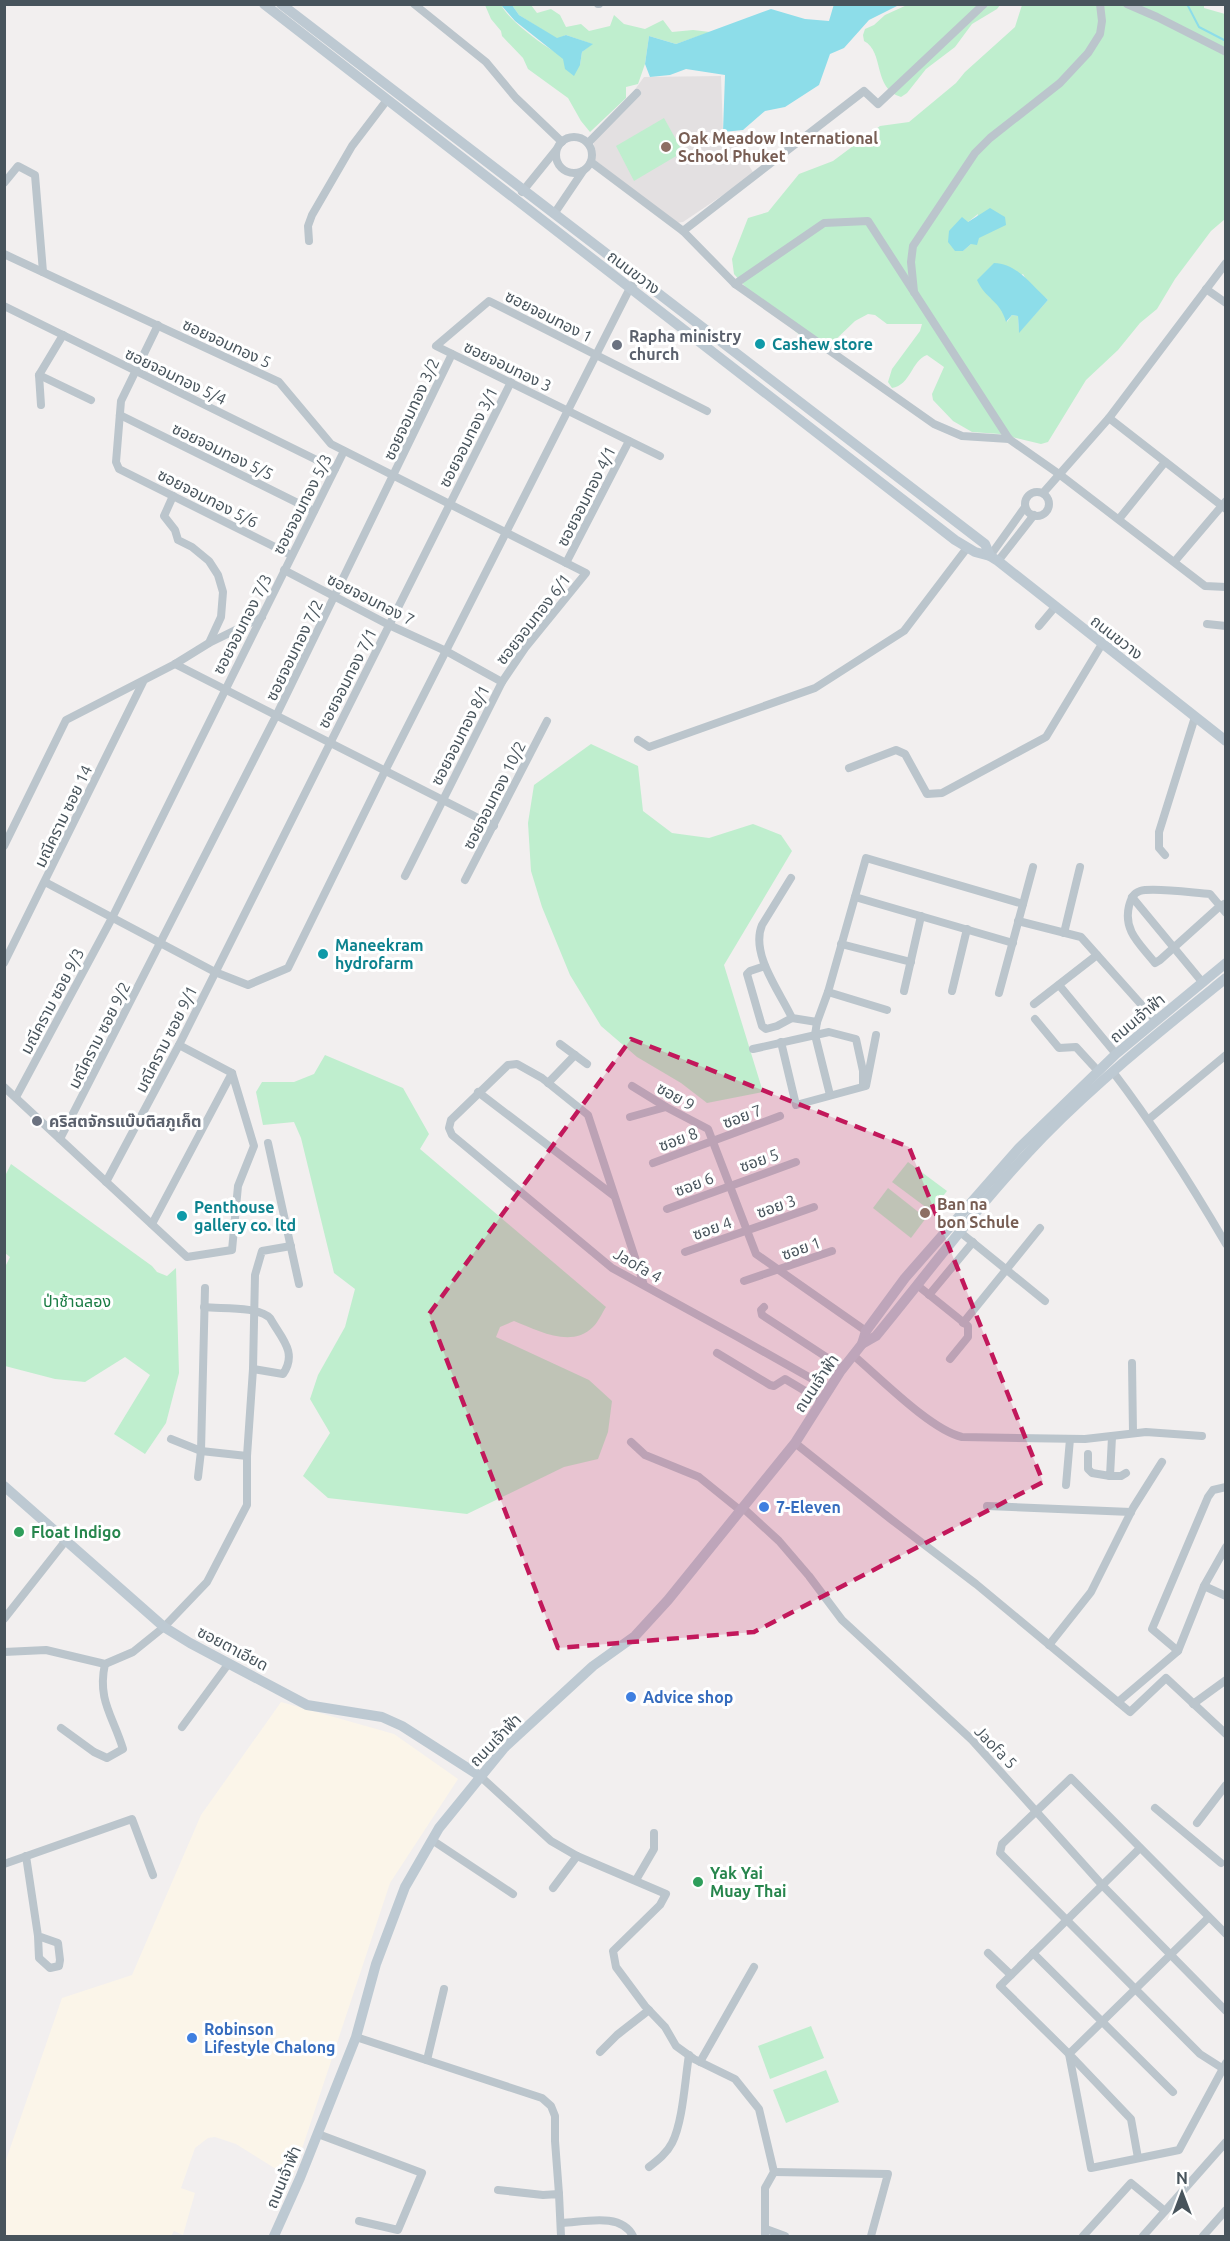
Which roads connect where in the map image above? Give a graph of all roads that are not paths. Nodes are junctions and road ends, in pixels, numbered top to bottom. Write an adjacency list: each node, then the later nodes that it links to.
1 (264, 4): 8 (main road, ถนนขวาง)
2 (414, 4): 12 (street)
3 (984, 4): 19 (street)
4 (1100, 4): 28 (street)
5 (1127, 4): 7 (street)
6 (287, 6): 8 (main road, ถนนขวาง)
7 (1226, 52)
8 (363, 74): 10 (main road, ถนนขวาง); 16 (main road, ถนนขวาง)
9 (637, 93): 11 (street)
10 (387, 100): 17 (main road, ถนนขวาง); 20 (street)
11 (588, 143): 12 (street); 13 (street)
12 (559, 145): 14 (street); 16 (street)
13 (591, 162): 14 (street); 19 (street)
14 (583, 171): 18 (street)
15 (4, 183): 23 (street)
16 (524, 190): 17 (street); 18 (main road, ถนนขวาง)
17 (516, 200): 26 (main road, ถนนขวาง)
18 (554, 214): 24 (main road, ถนนขวาง)
19 (683, 231): 25 (street)
20 (309, 241)
21 (4, 254): 23 (street, ซอยจอมทอง 5)
22 (1226, 262): 27 (street)
23 (43, 272): 32 (street, ซอยจอมทอง 5)
24 (639, 278): 26 (street); 35 (main road, ถนนขวาง)
25 (735, 284): 28 (street); 47 (street)
26 (630, 288): 36 (street); 37 (main road, ถนนขวาง)
27 (1206, 289): 30 (street); 46 (street)
28 (915, 293): 47 (street)
29 (489, 302): 34 (street, ซอยจอมทอง 3); 36 (street, ซอยจอมทอง 1)
30 (1226, 303)
31 (4, 306): 33 (street, ซอยจอมทอง 5/4)
32 (158, 325): 38 (street); 50 (street, ซอยจอมทอง 5)
33 (63, 335): 38 (street, ซอยจอมทอง 5/4); 39 (street)
34 (453, 354): 40 (street, ซอยจอมทอง 3); 56 (street, ซอยจอมทอง 3/2)
35 (738, 354): 37 (main road); 49 (main road, ถนนขวาง)
36 (596, 355): 43 (street); 44 (street, ซอยจอมทอง 1)
37 (728, 364): 52 (main road, ถนนขวาง)
38 (134, 370): 45 (street); 54 (street, ซอยจอมทอง 5/4)
39 (39, 375): 41 (street); 42 (street)
40 (512, 382): 43 (street, ซอยจอมทอง 3); 59 (street, ซอยจอมทอง 3/1)
41 (91, 400)
42 (41, 405)
43 (567, 411): 48 (street, ซอยจอมทอง 3); 65 (street)
44 (708, 411)
45 (120, 415): 58 (street, ซอยจอมทอง 5/6); 62 (street, ซอยจอมทอง 5/5)
46 (1109, 418): 53 (street); 55 (street)
47 (1008, 439): 55 (street)
48 (629, 441): 51 (street, ซอยจอมทอง 3); 70 (street, ซอยจอมทอง 4/1)
49 (863, 450): 52 (main road); 68 (main road, ถนนขวาง)
50 (344, 451): 54 (street, ซอยจอมทอง 5/3); 56 (street, ซอยจอมทอง 5)
51 (660, 456)
52 (854, 460): 66 (main road, ถนนขวาง)
53 (1165, 462): 60 (street); 64 (street)
54 (335, 469): 62 (street, ซอยจอมทอง 5/3)
55 (1059, 474): 57 (street); 64 (street)
56 (394, 476): 59 (street, ซอยจอมทอง 5); 74 (street, ซอยจอมทอง 3/2)
57 (1043, 493): 61 (street); 63 (street)
58 (173, 496): 67 (street, ซอยจอมทอง 5/6); 81 (street)
59 (450, 504): 65 (street, ซอยจอมทอง 5); 77 (street, ซอยจอมทอง 3/1)
60 (1224, 506): 69 (street)
61 (1026, 507): 63 (street); 68 (street)
62 (314, 511): 67 (street, ซอยจอมทอง 5/3)
63 (1034, 515): 68 (street)
64 (1119, 519): 69 (street)
65 (506, 532): 70 (street, ซอยจอมทอง 5); 83 (street)
66 (967, 548): 68 (main road, ถนนขวาง); 91 (street)
67 (291, 555): 71 (street, ซอยจอมทอง 5/3)
68 (994, 559): 75 (main road, ถนนขวาง)
69 (1174, 561): 73 (street)
70 (566, 563): 72 (street, ซอยจอมทอง 5)
71 (284, 570): 74 (street, ซอยจอมทอง 7); 76 (street, ซอยจอมทอง 7/3)
72 (586, 573): 86 (street, ซอยจอมทอง 6/1)
73 (1226, 587)
74 (335, 596): 77 (street, ซอยจอมทอง 7); 88 (street, ซอยจอมทอง 7/2)
75 (1055, 607): 79 (street); 82 (main road, ถนนขวาง)
76 (262, 616): 81 (street); 87 (street, ซอยจอมทอง 7/3)
77 (389, 624): 83 (street, ซอยจอมทอง 7); 93 (street, ซอยจอมทอง 7/1)
78 (1207, 624): 80 (street)
79 (1039, 626)
80 (1226, 626)
81 (209, 643): 84 (street)
82 (1102, 644): 89 (main road, ถนนขวาง); 94 (street)
83 (446, 651): 86 (street, ซอยจอมทอง 7); 95 (street)
84 (175, 664): 85 (street); 87 (street)
85 (144, 681): 98 (street); 105 (street, มณีคราม ซอย 14)
86 (502, 682): 96 (street, ซอยจอมทอง 8/1)
87 (224, 689): 88 (street); 111 (street, ซอยจอมทอง 7/3)
88 (276, 716): 93 (street); 115 (street, ซอยจอมทอง 7/2)
89 (1195, 717): 92 (main road, ถนนขวาง); 99 (street)
90 (547, 721): 97 (street, ซอยจอมทอง 10/2)
91 (638, 740)
92 (1226, 741)
93 (330, 743): 95 (street); 124 (street, ซอยจอมทอง 7/1)
94 (849, 768)
95 (385, 771): 96 (street); 124 (street)
96 (443, 800): 97 (street); 102 (street, ซอยจอมทอง 8/1)
97 (494, 826): 104 (street, ซอยจอมทอง 10/2)
98 (4, 846)
99 (1165, 855)
100 (1033, 867): 108 (street)
101 (1080, 867): 114 (street)
102 (405, 876)
103 (791, 878): 123 (street)
104 (465, 880)
105 (45, 882): 111 (street); 121 (street, มณีคราม ซอย 14)
106 (855, 897): 108 (street); 110 (street); 117 (street)
107 (1132, 897): 109 (street); 118 (street); 118 (street)
108 (1023, 904): 112 (street)
109 (1224, 907): 118 (street)
110 (921, 916): 113 (street); 120 (street)
111 (112, 918): 115 (street); 157 (street, มณีคราม ซอย 9/3)
112 (1018, 921): 114 (street); 116 (street)
113 (967, 930): 116 (street); 129 (street)
114 (1064, 933): 119 (street)
115 (161, 943): 124 (street); 162 (street, มณีคราม ซอย 9/2)
116 (1013, 943): 131 (street)
117 (841, 944): 120 (street); 130 (street)
118 (1174, 947): 126 (street)
119 (1096, 955): 127 (street); 136 (street)
120 (911, 962): 128 (street)
121 (4, 963)
122 (1226, 963): 126 (main road, ถนนเจ้าฟ้า)
123 (765, 966): 134 (street); 134 (street)
124 (215, 972): 142 (street, มณีคราม ซอย 9/1)
125 (1226, 978): 149 (main road, ถนนเจ้าฟ้า)
126 (1203, 982): 136 (main road, ถนนเจ้าฟ้า)
127 (1059, 985): 132 (street); 144 (street)
128 (904, 991)
129 (952, 991)
130 (828, 992): 133 (street); 137 (street)
131 (999, 993)
132 (1034, 1004)
133 (887, 1010)
134 (792, 1018): 137 (street)
135 (1035, 1019): 148 (street)
136 (1156, 1021): 144 (main road, ถนนเจ้าฟ้า)
137 (817, 1022): 138 (street)
138 (814, 1035): 140 (street); 154 (street); 156 (street)
139 (876, 1035): 154 (street)
140 (781, 1042): 143 (street); 156 (street)
141 (560, 1044): 146 (street)
142 (179, 1045): 150 (street); 167 (street, มณีคราม ซอย 9/1)
143 (753, 1049)
144 (1116, 1054): 148 (main road, ถนนเจ้าฟ้า)
145 (1226, 1055): 161 (street)
146 (575, 1056): 147 (street); 151 (street)
147 (587, 1064)
148 (1098, 1071): 194 (main road, ถนนเจ้าฟ้า)
149 (1113, 1072): 161 (street); 175 (main road, ถนนเจ้าฟ้า)
150 (232, 1073): 172 (street); 172 (street)
151 (548, 1083): 155 (street); 169 (street)
152 (632, 1086): 158 (street, ซอย 9)
153 (4, 1087): 157 (street)
154 (863, 1087): 156 (street)
155 (478, 1092): 169 (street); 185 (street, Jaofa 4)
156 (830, 1095)
157 (16, 1097): 162 (street)
158 (666, 1107): 160 (street); 163 (street, ซอย 9)
159 (780, 1116): 163 (street, ซอย 7)
160 (630, 1118)
161 (1149, 1119): 177 (street)
162 (60, 1139): 167 (street)
163 (713, 1141): 166 (street, ซอย 8); 168 (street)
164 (268, 1143): 178 (street)
165 (796, 1162): 168 (street, ซอย 5)
166 (653, 1163)
167 (106, 1182): 172 (street)
168 (730, 1185): 171 (street, ซอย 6); 174 (street)
169 (615, 1196): 185 (street)
170 (814, 1207): 174 (street, ซอย 3)
171 (667, 1209)
172 (152, 1224)
173 (1040, 1228): 181 (street)
174 (748, 1230): 180 (street, ซอย 4); 182 (street)
175 (960, 1232): 176 (street); 186 (main road, ถนนเจ้าฟ้า)
176 (973, 1242): 181 (street); 188 (street)
177 (1226, 1244)
178 (291, 1246): 184 (street); 192 (street)
179 (832, 1251): 182 (street, ซอย 1)
180 (686, 1252)
181 (1006, 1269): 189 (street); 193 (street)
182 (778, 1270): 183 (street, ซอย 1); 194 (street)
183 (744, 1281)
184 (299, 1284)
185 (644, 1285): 202 (street, Jaofa 4)
186 (917, 1285): 188 (street); 195 (main road, ถนนเจ้าฟ้า)
187 (205, 1288): 190 (street)
188 (929, 1295): 193 (street)
189 (1045, 1301)
190 (204, 1307): 192 (street); 211 (street)
191 (764, 1307): 200 (street)
192 (254, 1311): 201 (street); 201 (street)
193 (963, 1323): 198 (street)
194 (866, 1331): 195 (main road, ถนนเจ้าฟ้า)
195 (862, 1344): 197 (main road, ถนนเจ้าฟ้า)
196 (717, 1353): 203 (street)
197 (853, 1355): 200 (main road, ถนนเจ้าฟ้า); 208 (street)
198 (950, 1359)
199 (1132, 1363): 204 (street)
200 (843, 1368): 202 (main road, ถนนเจ้าฟ้า)
201 (253, 1369): 213 (street)
202 (830, 1389): 203 (main road, ถนนเจ้าฟ้า)
203 (822, 1401): 210 (main road, ถนนเจ้าฟ้า)
204 (1133, 1433): 205 (street); 206 (street)
205 (1202, 1436)
206 (1112, 1437): 208 (street); 216 (street)
207 (171, 1439): 211 (street)
208 (1070, 1439): 218 (street)
209 (631, 1442): 222 (street, Jaofa 5)
210 (795, 1443): 222 (main road, ถนนเจ้าฟ้า); 230 (street)
211 (201, 1451): 213 (street); 217 (street)
212 (1088, 1454): 216 (street)
213 (247, 1456): 229 (street)
214 (1162, 1462): 223 (street)
215 (1126, 1473): 216 (street)
216 (1110, 1476)
217 (198, 1478)
218 (1066, 1485)
219 (4, 1486): 224 (main road, ซอยตาเอียด)
220 (1226, 1487): 231 (street)
221 (987, 1506): 223 (street)
222 (742, 1509): 241 (main road, ถนนเจ้าฟ้า); 244 (street, Jaofa 5)
223 (1131, 1512): 230 (street)
224 (67, 1539): 228 (street); 229 (main road, ซอยตาเอียด)
225 (1226, 1547): 226 (street)
226 (1204, 1586): 227 (street); 231 (street)
227 (1226, 1596)
228 (4, 1619)
229 (164, 1627): 233 (main road, ซอยตาเอียด); 234 (street)
230 (1049, 1645): 236 (street)
231 (1178, 1650): 236 (street)
232 (5, 1651): 234 (street)
233 (229, 1663): 238 (street); 241 (main road, ซอยตาเอียด)
234 (105, 1664): 239 (street)
235 (1226, 1680): 237 (street)
236 (1118, 1702): 237 (street)
237 (1193, 1704): 240 (street)
238 (182, 1727)
239 (61, 1728)
240 (1226, 1734)
241 (480, 1776): 247 (main road, ถนนเจ้าฟ้า); 250 (street)
242 (1226, 1785): 245 (street)
243 (1155, 1809): 251 (street)
244 (1037, 1812): 248 (street); 255 (street, Jaofa 5); 259 (street)
245 (1197, 1823)
246 (654, 1833): 254 (street)
247 (432, 1840): 257 (street); 272 (main road, ถนนเจ้าฟ้า)
248 (1140, 1848): 255 (street); 258 (street)
249 (26, 1856): 252 (street); 253 (street); 261 (street)
250 (577, 1856): 254 (street); 256 (street)
251 (1224, 1862)
252 (4, 1864)
253 (153, 1875)
254 (636, 1880): 269 (street)
255 (1103, 1886): 259 (street); 264 (street, Jaofa 5)
256 (553, 1888)
257 (513, 1894)
258 (1208, 1918): 260 (street); 264 (street)
259 (1067, 1921): 263 (street); 268 (street)
260 (1226, 1935)
261 (38, 1936)
262 (987, 1953): 266 (street)
263 (1033, 1953): 266 (street); 271 (street)
264 (1170, 1955): 268 (street); 270 (street, Jaofa 5)
265 (754, 1966): 277 (street)
266 (1011, 1975): 274 (street)
267 (444, 1989): 276 (street)
268 (1135, 1990): 271 (street); 278 (street)
269 (649, 2010): 273 (street); 275 (street)
270 (1226, 2011)
271 (1102, 2022): 274 (street); 279 (street)
272 (356, 2037): 276 (street); 280 (main road, ถนนเจ้าฟ้า)
273 (600, 2052)
274 (1069, 2054): 282 (street); 282 (street)
275 (689, 2055): 277 (street); 283 (street)
276 (427, 2060): 286 (street)
277 (700, 2062): 284 (street)
278 (1224, 2065): 282 (street)
279 (1173, 2092)
280 (318, 2134): 289 (street); 292 (main road, ถนนเจ้าฟ้า)
281 (1226, 2142): 288 (street)
282 (1138, 2158)
283 (649, 2166)
284 (774, 2172): 291 (street); 296 (street)
285 (498, 2190): 286 (street)
286 (559, 2194): 290 (street)
287 (1226, 2210): 299 (street)
288 (1165, 2211): 297 (street); 298 (street)
289 (359, 2221)
290 (561, 2223): 293 (street); 294 (street)
291 (765, 2233): 295 (street)
292 (274, 2236)
293 (561, 2236)
294 (633, 2236)
295 (784, 2236)
296 (871, 2236)
297 (1083, 2236)
298 (1143, 2236)
299 (1203, 2236)

